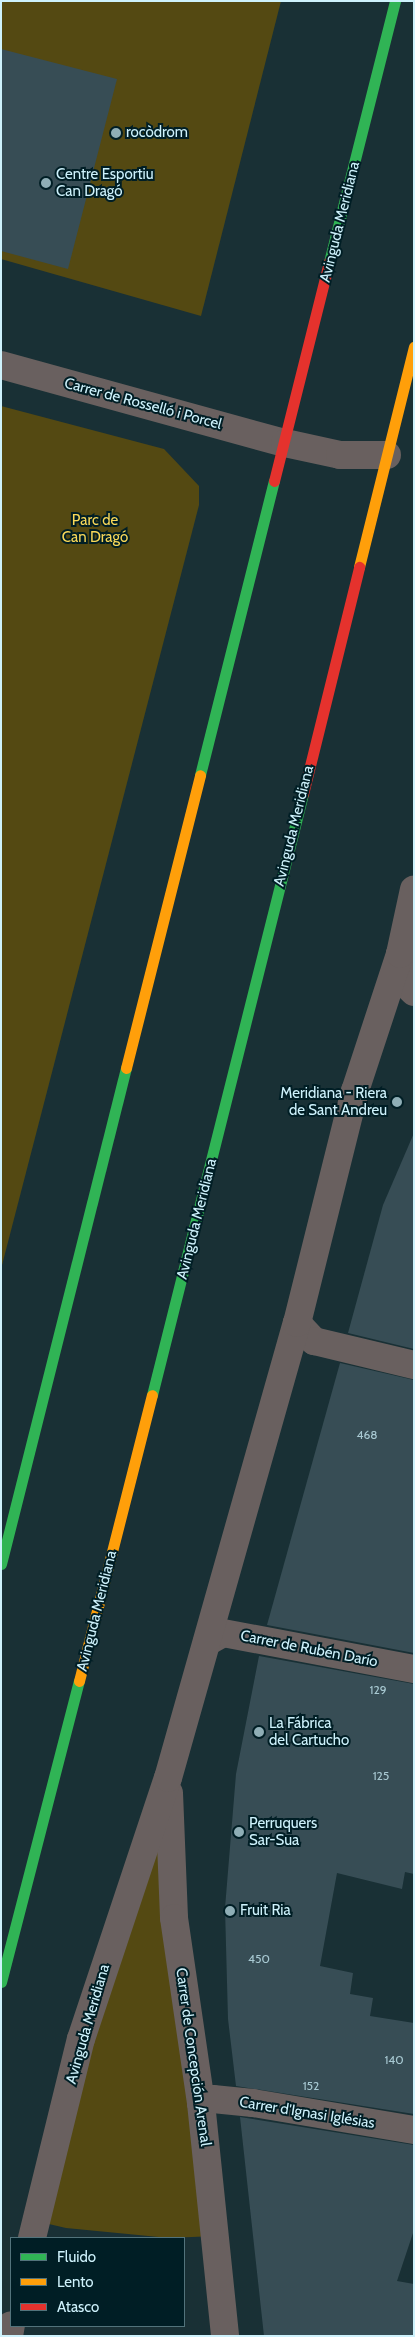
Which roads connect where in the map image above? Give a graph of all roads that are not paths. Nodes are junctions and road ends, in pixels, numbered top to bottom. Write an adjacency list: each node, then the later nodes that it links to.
1 (395, 1): 4 (main road, Avinguda Meridiana)
2 (414, 347): 5 (main road, Avinguda Meridiana)
3 (1, 365): 4 (street, Carrer de Rosselló i Porcel)
4 (285, 443): 5 (street); 11 (main road, Avinguda Meridiana)
5 (387, 454): 15 (main road, Avinguda Meridiana)
6 (414, 889): 7 (street, Avinguda Meridiana)
7 (400, 954): 8 (street); 9 (street, Avinguda Meridiana)
8 (414, 992)
9 (297, 1323): 10 (street); 12 (street, Avinguda Meridiana)
10 (414, 1365)
11 (1, 1564)
12 (207, 1642): 13 (street, Carrer de Rubén Darío); 14 (street, Avinguda Meridiana)
13 (414, 1670)
14 (168, 1778): 16 (street, Carrer de Concepción Arenal); 18 (street, Avinguda Meridiana)
15 (1, 1982)
16 (201, 2103): 17 (street, Carrer d'Ignasi Iglésias); 19 (street, Carrer de Concepción Arenal)
17 (414, 2130)
18 (32, 2237)
19 (225, 2336)

